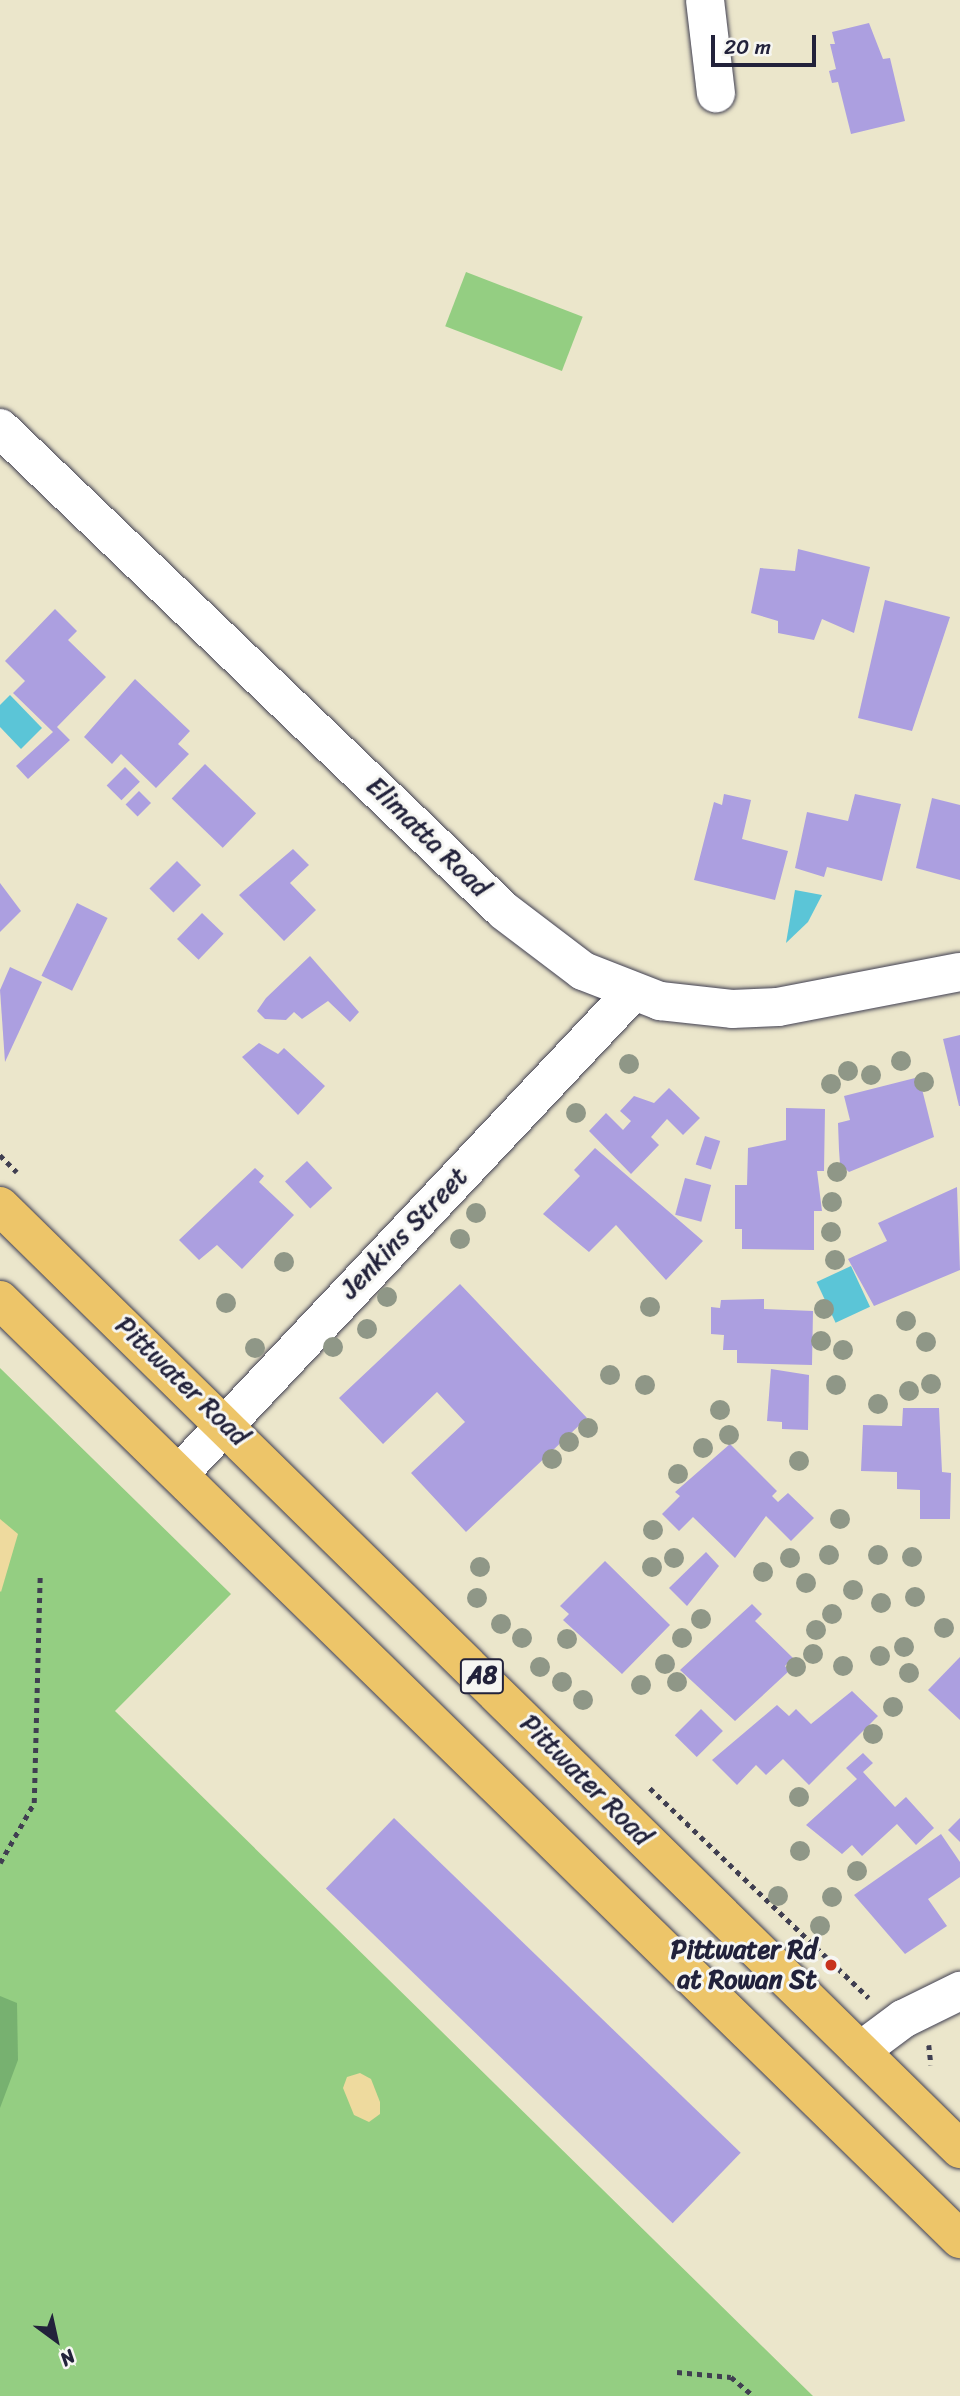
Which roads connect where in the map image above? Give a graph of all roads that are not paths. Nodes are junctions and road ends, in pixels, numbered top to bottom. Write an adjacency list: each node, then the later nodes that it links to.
1 (705, 0): 2 (street)
2 (716, 93)
3 (0, 428): 5 (street, Elimatta Road)
4 (960, 972): 5 (street, Elimatta Road)
5 (631, 994): 8 (street, Jenkins Street)
6 (0, 1206): 8 (highway, Pittwater Road / A8)
7 (0, 1300): 9 (highway, A8)
8 (228, 1425): 9 (street, Jenkins Street); 11 (highway, Pittwater Road / A8)
9 (180, 1474): 13 (highway, A8)
10 (960, 1991): 11 (street)
11 (860, 2051): 12 (highway, Pittwater Road / A8)
12 (960, 2149)
13 (960, 2239)

